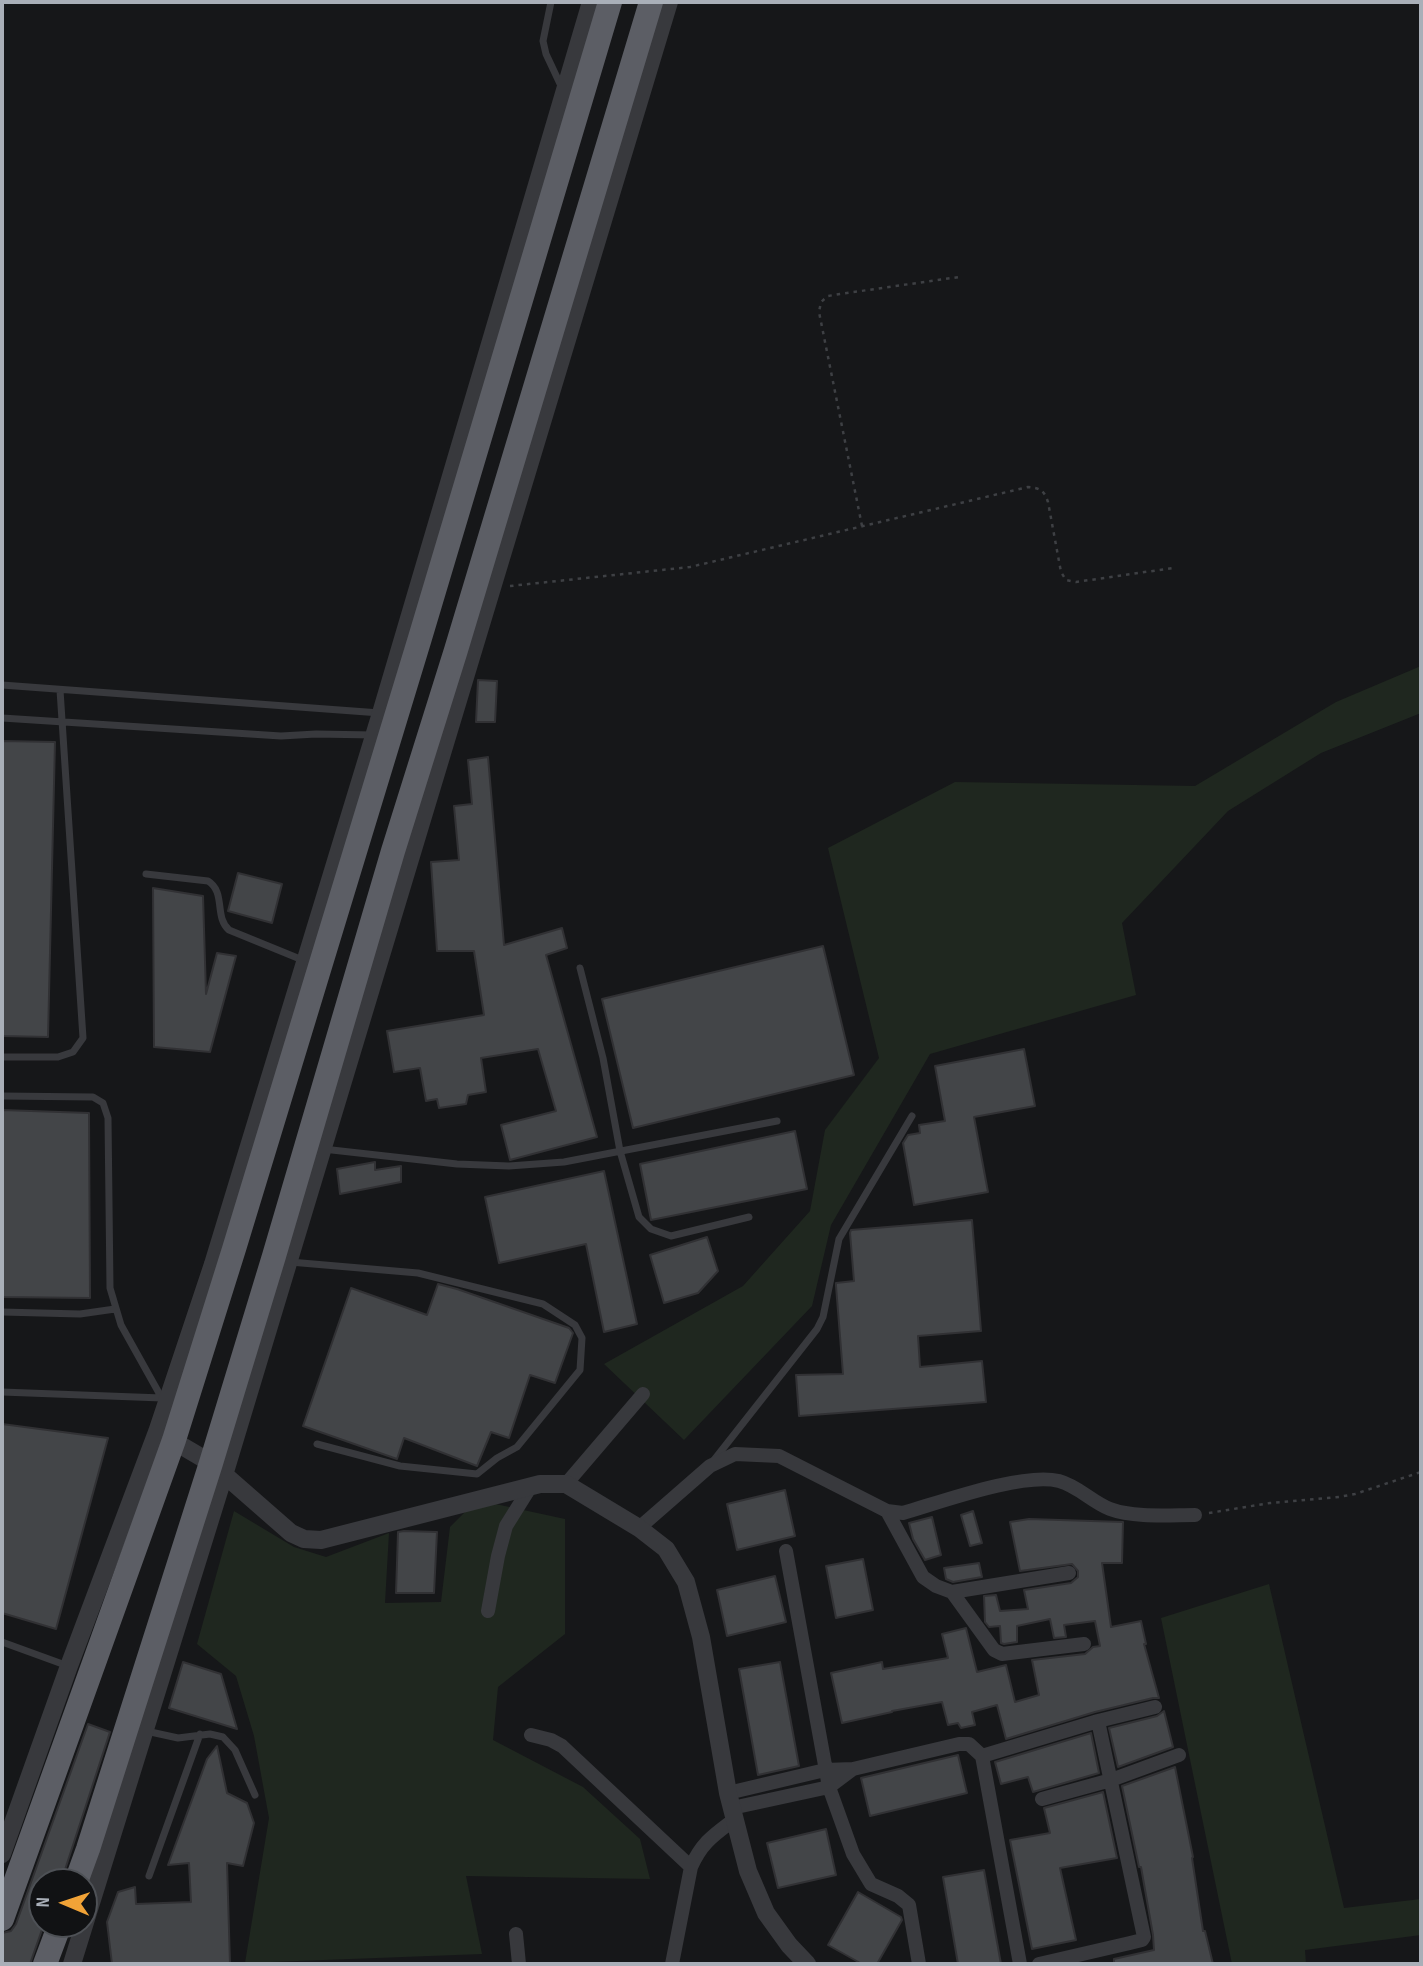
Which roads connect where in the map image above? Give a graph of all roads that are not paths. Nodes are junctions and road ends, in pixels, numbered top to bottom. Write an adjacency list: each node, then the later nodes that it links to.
1 (551, 2): 6 (lane)
2 (591, 2): 6 (street)
3 (610, 2): 29 (highway)
4 (651, 2): 32 (highway)
5 (669, 2): 20 (street)
6 (564, 91): 9 (street)
7 (2, 685): 8 (lane)
8 (60, 690): 9 (lane); 11 (lane)
9 (381, 713): 12 (street)
10 (2, 719): 11 (lane)
11 (61, 723): 12 (lane); 16 (lane)
12 (374, 735): 14 (street)
13 (146, 874): 14 (lane)
14 (306, 961): 28 (street)
15 (580, 968): 21 (lane)
16 (2, 1057)
17 (2, 1096): 24 (lane)
18 (912, 1116): 31 (lane)
19 (778, 1121): 21 (lane)
20 (323, 1149): 21 (lane); 23 (street)
21 (620, 1152): 22 (lane)
22 (749, 1217)
23 (288, 1262): 30 (lane); 32 (street)
24 (115, 1309): 25 (lane); 28 (lane)
25 (2, 1312)
26 (2, 1392): 28 (lane)
27 (643, 1394): 34 (street)
28 (164, 1402): 29 (street)
29 (165, 1436): 32 (street); 44 (street); 63 (highway)
30 (317, 1444)
31 (710, 1466): 35 (street); 37 (street)
32 (217, 1469): 33 (street); 47 (street); 61 (highway)
33 (531, 1486): 34 (street); 41 (street)
34 (574, 1488): 37 (street)
35 (887, 1511): 36 (street); 40 (street)
36 (1195, 1515)
37 (639, 1528): 58 (street)
38 (786, 1551): 53 (street)
39 (1069, 1573): 40 (street)
40 (952, 1592): 43 (street)
41 (488, 1611)
42 (2, 1642): 44 (lane)
43 (1084, 1644)
44 (69, 1666): 59 (street)
45 (1155, 1707): 46 (street)
46 (1098, 1721): 51 (street); 54 (street)
47 (145, 1731): 48 (lane); 67 (street)
48 (200, 1734): 56 (lane); 62 (lane)
49 (531, 1735): 60 (street)
50 (1179, 1755): 54 (street)
51 (982, 1756): 52 (street); 72 (street)
52 (853, 1769): 53 (street); 55 (street)
53 (825, 1770): 55 (street); 58 (street)
54 (1111, 1780): 57 (street); 73 (street)
55 (829, 1787): 58 (street); 71 (street)
56 (256, 1795)
57 (1042, 1799)
58 (732, 1807): 60 (street); 70 (street)
59 (2, 1854)
60 (691, 1867): 69 (street)
61 (81, 1868)
62 (149, 1876)
63 (2, 1919)
64 (516, 1934): 68 (street)
65 (55, 1938): 66 (highway)
66 (46, 1964)
67 (72, 1964)
68 (519, 1964)
69 (672, 1964)
70 (807, 1964)
71 (919, 1964)
72 (1020, 1964)
73 (1039, 1964)

